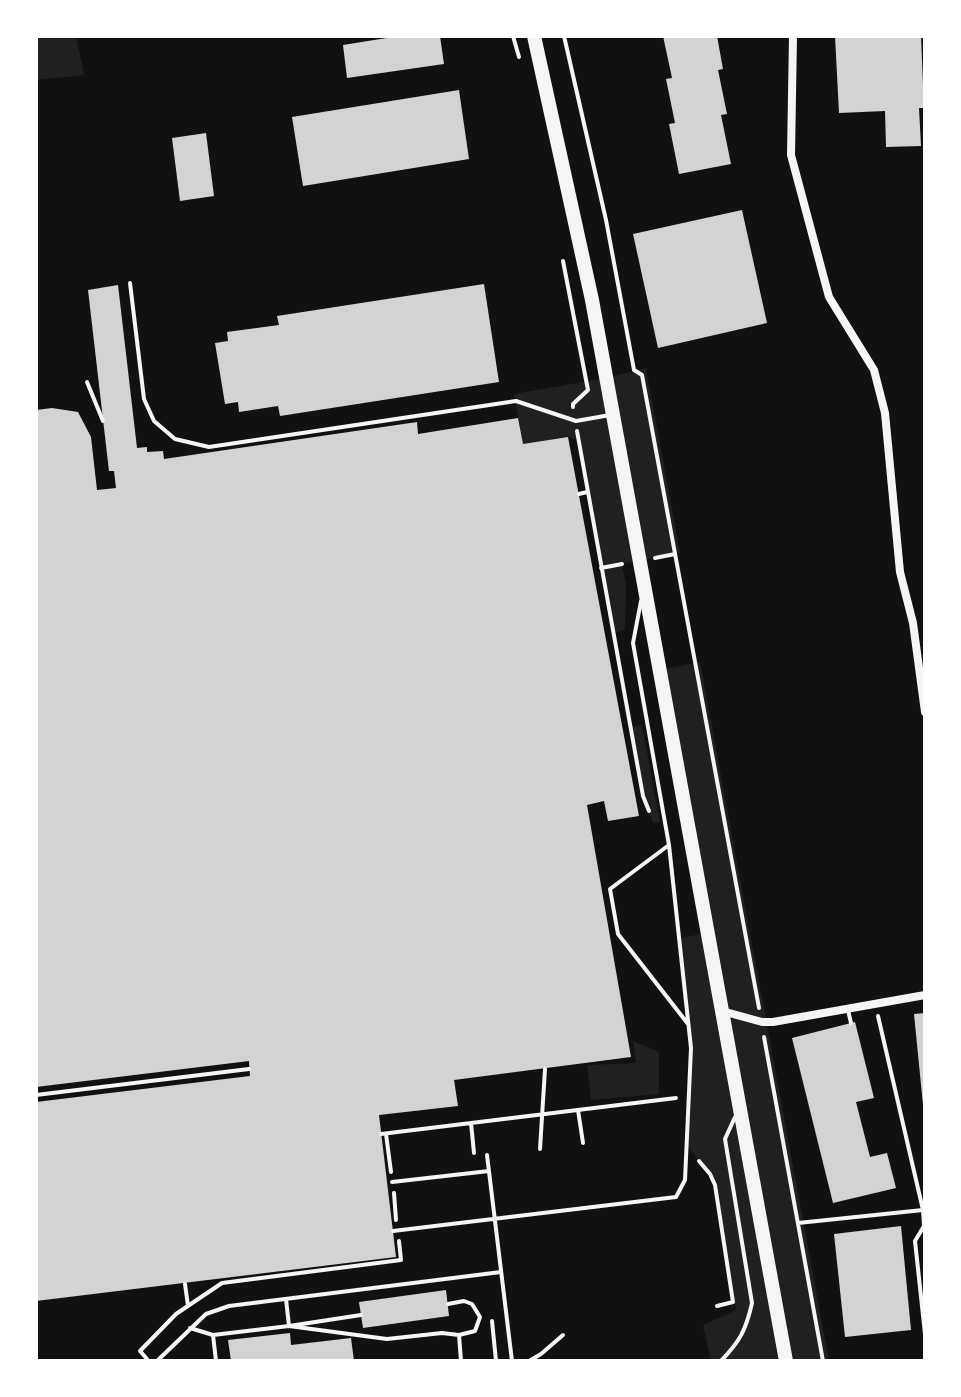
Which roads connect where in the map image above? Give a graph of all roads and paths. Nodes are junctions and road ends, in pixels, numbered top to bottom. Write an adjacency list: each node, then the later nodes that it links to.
1 (513, 36): 5 (path)
2 (534, 36): 9 (main road)
3 (564, 36): 14 (path)
4 (793, 36): 19 (street)
5 (521, 65)
6 (561, 250): 11 (path)
7 (130, 283): 11 (lane)
8 (87, 382): 10 (path)
9 (613, 415): 11 (lane); 16 (main road)
10 (103, 421)
11 (576, 421): 12 (path)
12 (587, 492): 13 (path); 17 (path)
13 (579, 494)
14 (675, 554): 15 (path); 25 (path)
15 (656, 557)
16 (644, 585): 20 (lane); 24 (main road)
17 (616, 650): 18 (path); 21 (path)
18 (609, 651)
19 (925, 712)
20 (669, 845): 21 (lane); 28 (lane)
21 (660, 852): 28 (lane)
22 (925, 995): 23 (street)
23 (848, 1009): 25 (street); 27 (lane)
24 (722, 1011): 25 (street); 33 (main road)
25 (762, 1022): 43 (path)
26 (879, 1022): 41 (path)
27 (851, 1023)
28 (689, 1025): 42 (lane)
29 (249, 1069): 31 (path)
30 (545, 1069): 35 (path)
31 (36, 1095)
32 (679, 1098): 34 (path)
33 (740, 1108): 66 (lane); 67 (main road)
34 (578, 1110): 35 (path); 36 (path)
35 (542, 1115): 37 (path); 40 (path)
36 (583, 1143)
37 (540, 1149)
38 (487, 1155): 39 (lane)
39 (489, 1171): 40 (lane); 42 (lane)
40 (392, 1182): 45 (path)
41 (923, 1210): 43 (path); 44 (path)
42 (495, 1219): 45 (lane); 46 (lane)
43 (798, 1223): 68 (path)
44 (925, 1226): 56 (path)
45 (395, 1231): 51 (path)
46 (501, 1272): 48 (lane); 64 (lane)
47 (185, 1284): 51 (path)
48 (286, 1299): 54 (lane); 55 (lane)
49 (733, 1302): 52 (path)
50 (448, 1304): 58 (lane)
51 (188, 1306): 60 (path)
52 (736, 1310)
53 (361, 1315): 54 (lane)
54 (289, 1326): 57 (lane); 58 (lane)
55 (190, 1328): 57 (lane); 61 (lane)
56 (925, 1334)
57 (213, 1335): 62 (lane)
58 (459, 1335): 63 (lane)
59 (563, 1335): 65 (path)
60 (149, 1361)
61 (157, 1361)
62 (216, 1361)
63 (461, 1361)
64 (512, 1361)
65 (529, 1361)
66 (721, 1361)
67 (786, 1361)
68 (823, 1361)

